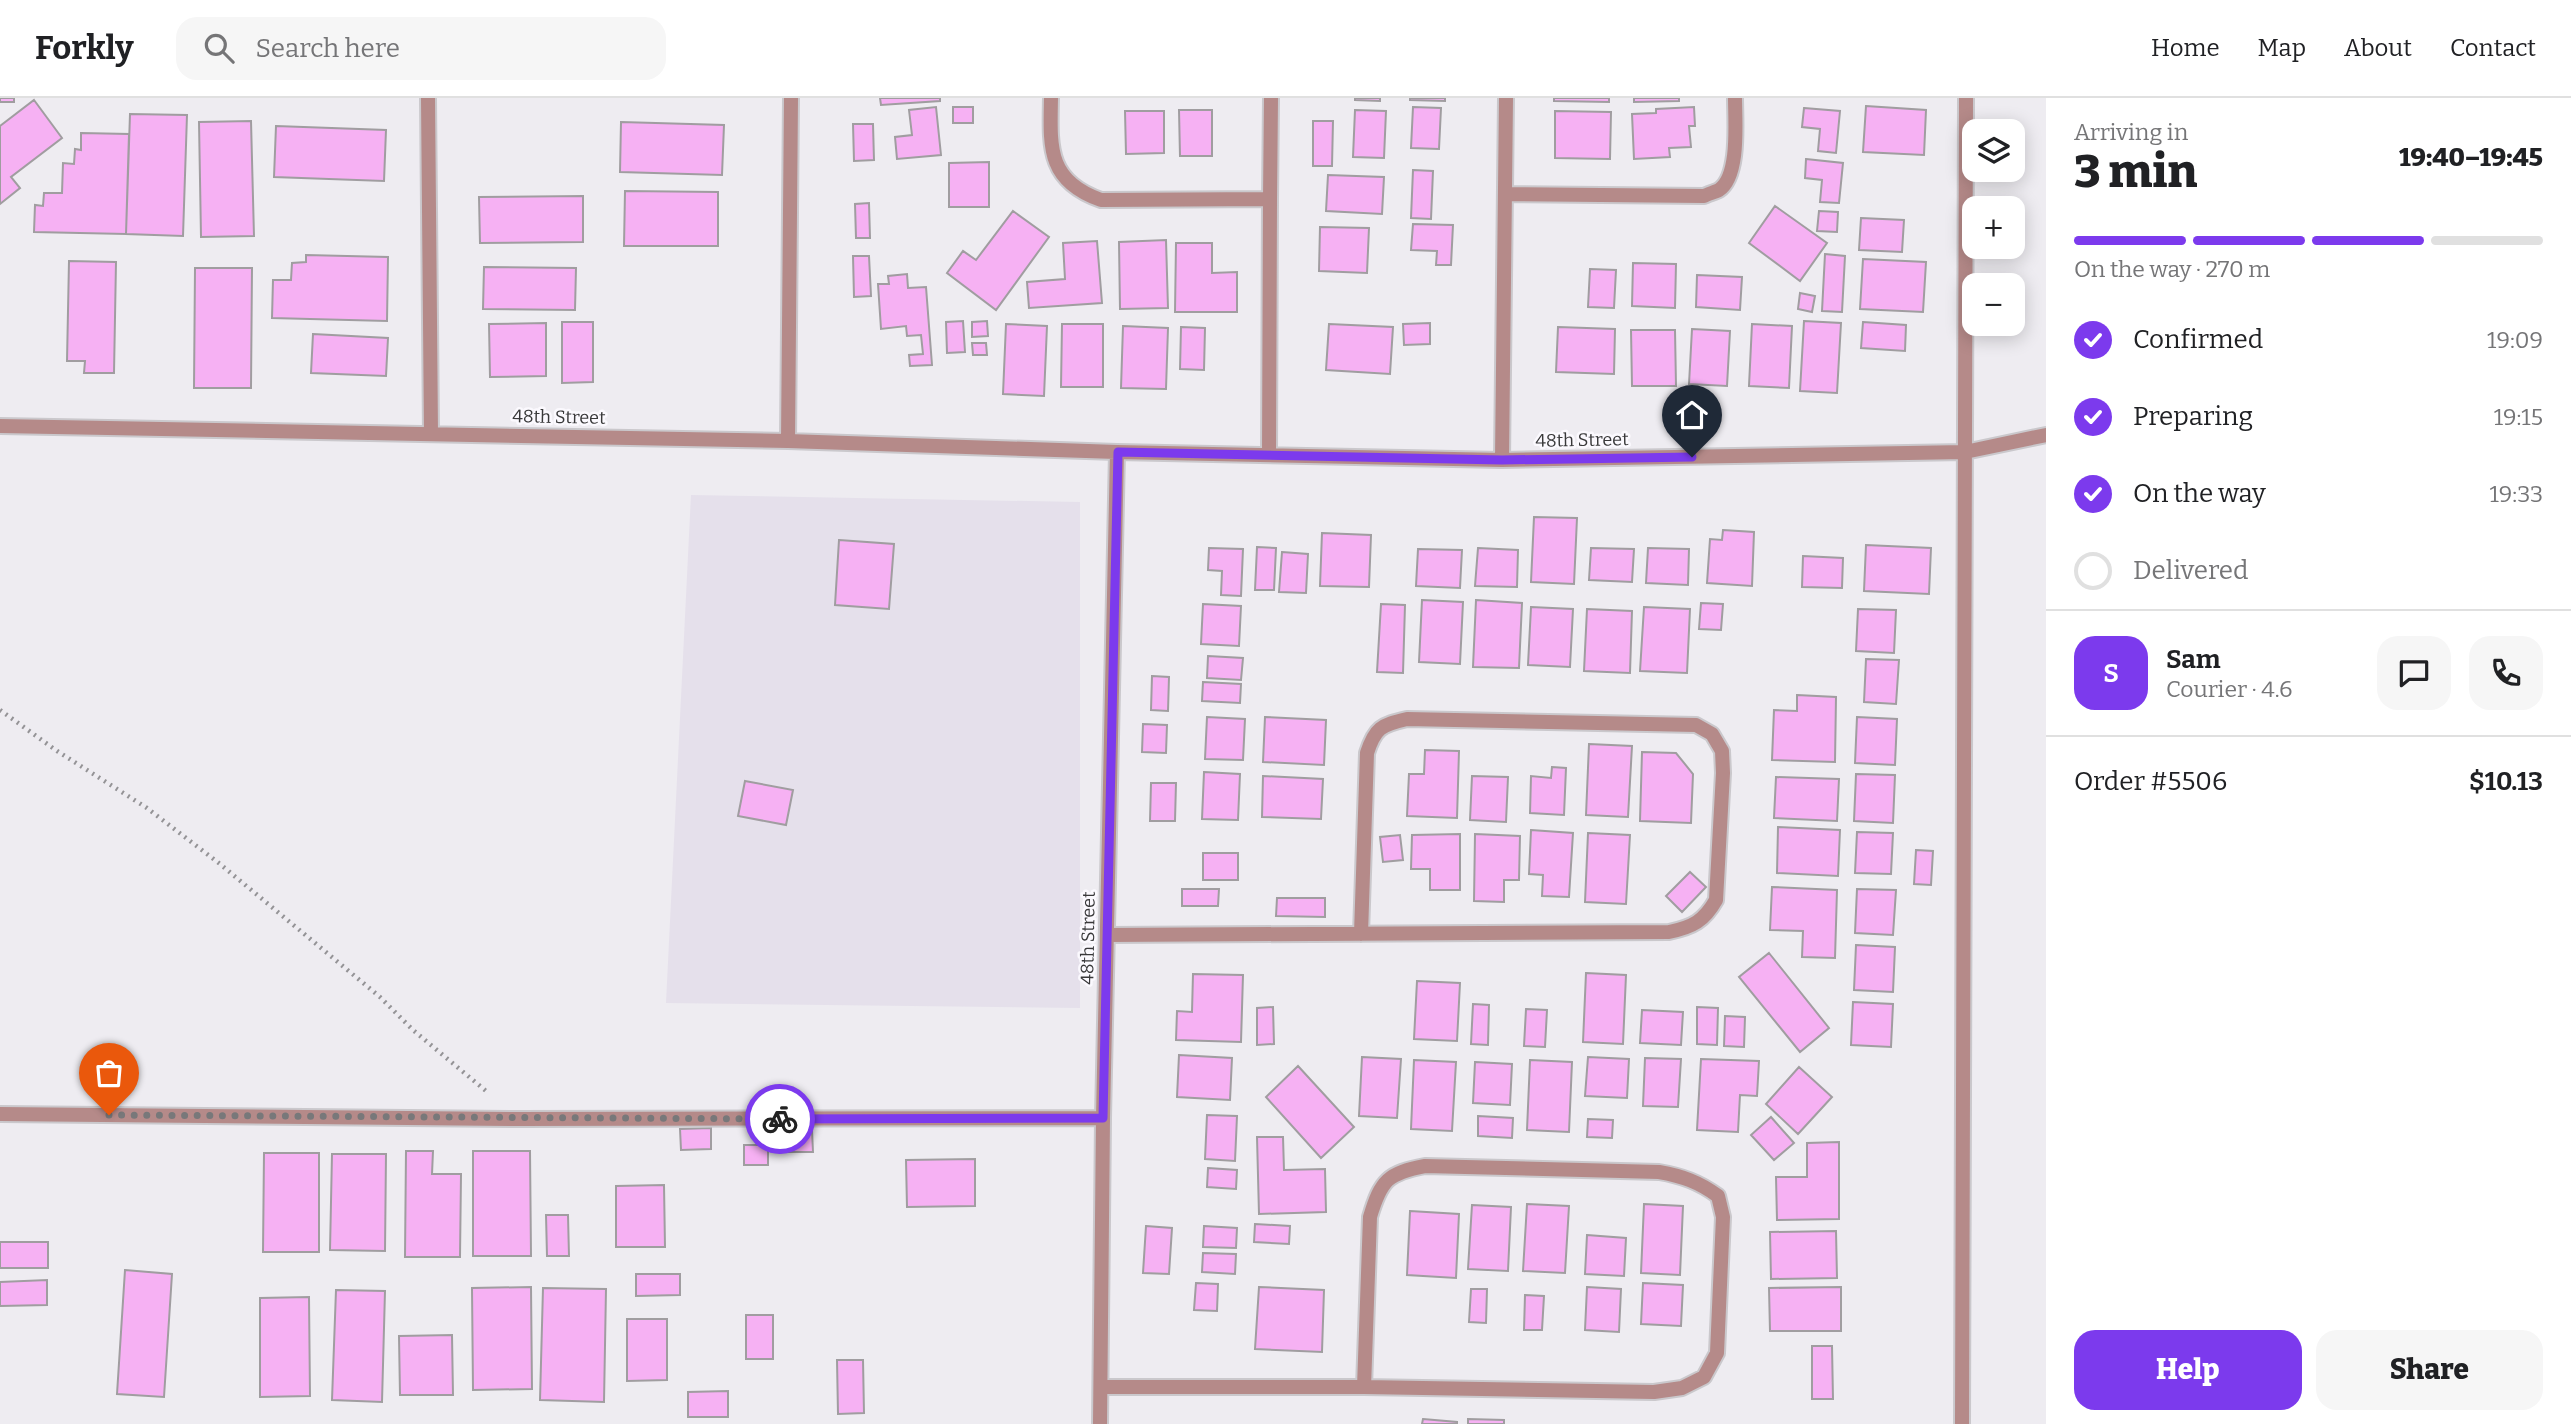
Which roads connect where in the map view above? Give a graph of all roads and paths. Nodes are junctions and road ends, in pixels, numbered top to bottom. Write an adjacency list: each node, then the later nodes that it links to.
1 (428, 98): 11 (street)
2 (791, 98): 13 (street)
3 (1051, 98): 9 (street)
4 (1271, 98): 9 (street)
5 (1506, 98): 8 (street)
6 (1735, 98): 8 (street)
7 (1966, 98): 15 (street)
8 (1505, 194): 17 (street)
9 (1270, 199): 16 (street)
10 (0, 426): 11 (street, 48th Street)
11 (431, 433): 13 (street, 48th Street)
12 (2046, 435): 15 (street, 48th Street)
13 (788, 441): 14 (street, 48th Street)
14 (1118, 452): 16 (street, 48th Street); 20 (street, 48th Street)
15 (1965, 452): 17 (street, 48th Street); 27 (street)
16 (1269, 455): 17 (street, 48th Street)
17 (1502, 460)
18 (0, 710): 23 (path)
19 (1361, 934): 19 (street); 20 (street)
20 (1107, 935): 22 (street, 48th Street)
21 (0, 1114): 23 (street)
22 (1103, 1118): 23 (street); 24 (street, 48th Street)
23 (518, 1119)
24 (1102, 1387): 25 (street); 26 (street, 48th Street)
25 (1364, 1387): 25 (street)
26 (1100, 1424)
27 (1962, 1424)

